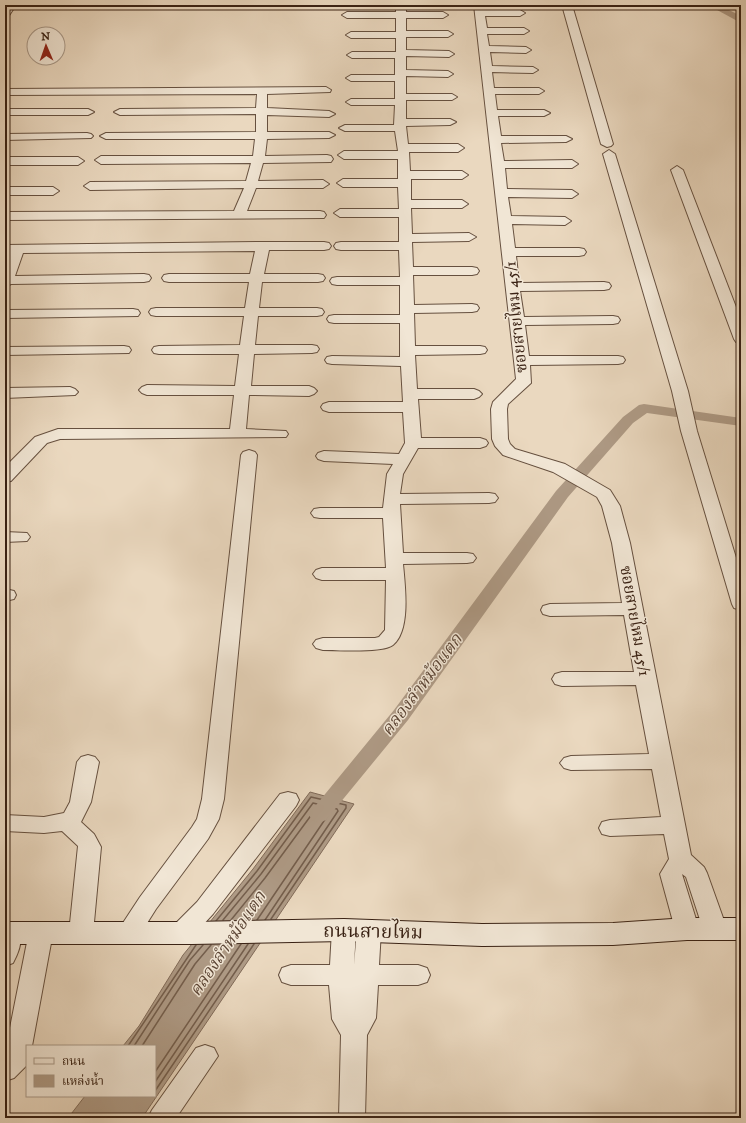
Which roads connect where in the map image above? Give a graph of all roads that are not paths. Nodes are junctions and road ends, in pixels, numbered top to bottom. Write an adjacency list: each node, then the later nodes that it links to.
1 (11, 5): 6 (street)
2 (567, 5): 139 (street)
3 (480, 9): 5 (street); 9 (street, ซอยสายไหม 45/1)
4 (401, 10): 7 (street); 8 (street); 11 (street)
5 (520, 13)
6 (5, 15)
7 (347, 15)
8 (443, 15)
9 (482, 31): 10 (street); 14 (street, ซอยสายไหม 45/1)
10 (524, 31)
11 (400, 34): 12 (street); 13 (street); 16 (street)
12 (448, 34)
13 (351, 35)
14 (484, 49): 15 (street); 19 (street, ซอยสายไหม 45/1)
15 (526, 50)
16 (400, 54): 17 (street); 18 (street); 22 (street)
17 (450, 54)
18 (352, 55)
19 (487, 69): 20 (street); 26 (street, ซอยสายไหม 45/1)
20 (533, 70)
21 (448, 74): 22 (street)
22 (400, 76): 23 (street); 30 (street)
23 (351, 78)
24 (326, 90): 25 (street)
25 (262, 91): 28 (street); 32 (street)
26 (489, 91): 27 (street); 36 (street, ซอยสายไหม 45/1)
27 (539, 91)
28 (5, 92)
29 (452, 97): 30 (street)
30 (400, 100): 31 (street); 40 (street)
31 (351, 102)
32 (261, 111): 35 (street); 38 (street); 45 (street)
33 (5, 112): 34 (street)
34 (88, 112)
35 (120, 112)
36 (492, 113): 37 (street); 48 (street, ซอยสายไหม 45/1)
37 (544, 113)
38 (330, 114)
39 (450, 122): 40 (street)
40 (400, 126): 41 (street); 50 (street)
41 (345, 128)
42 (329, 135): 45 (street)
43 (86, 136): 46 (street)
44 (106, 136): 45 (street)
45 (262, 136): 54 (street)
46 (5, 137)
47 (566, 139): 48 (street)
48 (495, 140): 58 (street, ซอยสายไหม 45/1)
49 (458, 148): 50 (street)
50 (404, 151): 51 (street); 61 (street)
51 (344, 155)
52 (327, 159): 54 (street)
53 (101, 160): 54 (street)
54 (258, 160): 64 (street)
55 (5, 161): 56 (street)
56 (78, 161)
57 (572, 164): 58 (street)
58 (498, 165): 68 (street, ซอยสายไหม 45/1)
59 (677, 170): 106 (street)
60 (462, 175): 61 (street)
61 (405, 179): 62 (street); 71 (street)
62 (343, 183)
63 (323, 184): 64 (street)
64 (251, 185): 65 (street); 73 (street)
65 (90, 186)
66 (5, 191): 67 (street)
67 (52, 191)
68 (502, 193): 69 (street); 76 (street, ซอยสายไหม 45/1)
69 (572, 194)
70 (462, 204): 71 (street)
71 (406, 209): 72 (street); 79 (street)
72 (340, 213)
73 (238, 215): 74 (street); 75 (street)
74 (320, 215)
75 (5, 216)
76 (505, 220): 77 (street); 84 (street, ซอยสายไหม 45/1)
77 (565, 221)
78 (469, 237): 79 (street)
79 (406, 242): 82 (street); 87 (street)
80 (263, 246): 81 (street); 83 (street); 90 (street)
81 (324, 246)
82 (341, 246)
83 (12, 248): 93 (street)
84 (509, 252): 85 (street); 95 (street, ซอยสายไหม 45/1)
85 (580, 252)
86 (472, 271): 87 (street)
87 (407, 276): 92 (street); 102 (street)
88 (144, 278): 93 (street)
89 (169, 278): 90 (street)
90 (256, 278): 91 (street); 98 (street)
91 (318, 278)
92 (336, 280)
93 (5, 281)
94 (604, 286): 95 (street)
95 (513, 287): 105 (street, ซอยสายไหม 45/1)
96 (472, 308): 102 (street)
97 (156, 312): 98 (street)
98 (252, 312): 99 (street); 107 (street)
99 (317, 312)
100 (133, 313): 101 (street)
101 (5, 314)
102 (407, 314): 103 (street); 113 (street)
103 (334, 319)
104 (613, 320): 105 (street)
105 (517, 321): 116 (street, ซอยสายไหม 45/1)
106 (741, 339)
107 (247, 349): 108 (street); 110 (street); 118 (street)
108 (312, 349)
109 (124, 350): 112 (street)
110 (159, 350)
111 (480, 350): 113 (street)
112 (5, 351)
113 (408, 356): 114 (street); 123 (street)
114 (332, 360)
115 (618, 360): 116 (street)
116 (521, 361): 140 (street, ซอยสายไหม 45/1)
117 (147, 390): 118 (street)
118 (243, 391): 119 (street); 125 (street)
119 (309, 391)
120 (70, 392): 121 (street)
121 (5, 393)
122 (474, 394): 123 (street)
123 (409, 401): 124 (street); 127 (street)
124 (329, 407)
125 (237, 434): 126 (street); 132 (street)
126 (280, 434)
127 (413, 443): 128 (street); 131 (street)
128 (480, 443)
129 (249, 455): 158 (street)
130 (324, 456): 131 (street)
131 (404, 459): 134 (street)
132 (5, 477)
133 (489, 498): 134 (street)
134 (392, 506): 135 (street); 137 (street)
135 (320, 513)
136 (467, 558): 137 (street)
137 (395, 566): 138 (street); 142 (street)
138 (322, 574)
139 (741, 604)
140 (633, 609): 141 (street); 143 (street, ซอยสายไหม 45/1)
141 (550, 610)
142 (323, 644)
143 (645, 678): 144 (street); 145 (street, ซอยสายไหม 45/1)
144 (562, 679)
145 (661, 761): 147 (street); 151 (street, ซอยสายไหม 45/1)
146 (88, 762): 149 (street)
147 (571, 763)
148 (288, 800): 160 (street)
149 (67, 822): 150 (street); 159 (street)
150 (5, 823)
151 (674, 825): 152 (street); 153 (street, ซอยสายไหม 45/1)
152 (610, 828)
153 (680, 859): 154 (street); 155 (street)
154 (687, 929): 155 (main road, ถนนสายไหม); 156 (main road, ถนนสายไหม)
155 (728, 929)
156 (357, 930): 160 (main road, ถนนสายไหม); 164 (street); 165 (street)
157 (41, 932): 159 (main road, ถนนสายไหม); 161 (main road, ถนนสายไหม); 168 (street)
158 (128, 932): 159 (main road, ถนนสายไหม); 160 (main road, ถนนสายไหม)
159 (81, 933)
160 (187, 933)
161 (7, 941)
162 (291, 975): 164 (street)
163 (418, 975): 165 (street)
164 (341, 976): 165 (street); 166 (street)
165 (367, 976): 166 (street)
166 (354, 1033): 170 (street)
167 (205, 1056): 169 (street)
168 (5, 1070)
169 (161, 1118)
170 (352, 1118)

